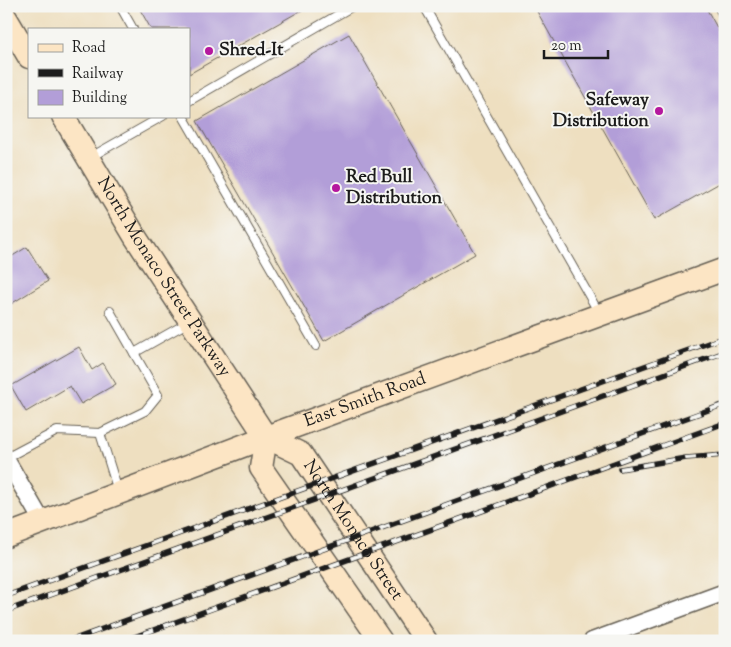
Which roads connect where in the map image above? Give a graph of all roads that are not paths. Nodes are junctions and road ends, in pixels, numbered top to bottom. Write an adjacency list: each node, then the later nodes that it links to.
1 (120, 6): 7 (lane)
2 (353, 6): 9 (lane)
3 (424, 6): 16 (lane)
4 (718, 6): 6 (lane)
5 (6, 18): 8 (street)
6 (725, 19)
7 (132, 28)
8 (28, 55)
9 (190, 100)
10 (64, 118): 13 (street, North Monaco Street Parkway)
11 (160, 118): 13 (lane)
12 (184, 118): 18 (lane)
13 (88, 160): 17 (street, North Monaco Street Parkway)
14 (725, 269): 16 (street, East Smith Road)
15 (110, 311): 19 (lane)
16 (600, 315): 21 (street, East Smith Road)
17 (190, 322): 19 (lane); 21 (street, North Monaco Street Parkway)
18 (316, 346)
19 (134, 353): 20 (lane)
20 (100, 433): 22 (lane); 23 (lane)
21 (266, 437): 23 (street, East Smith Road); 27 (street); 28 (street, North Monaco Street)
22 (6, 458): 24 (street)
23 (118, 494): 24 (street, East Smith Road)
24 (43, 523): 25 (street, East Smith Road)
25 (6, 536)
26 (725, 592): 29 (street)
27 (381, 641)
28 (426, 641)
29 (592, 641)

